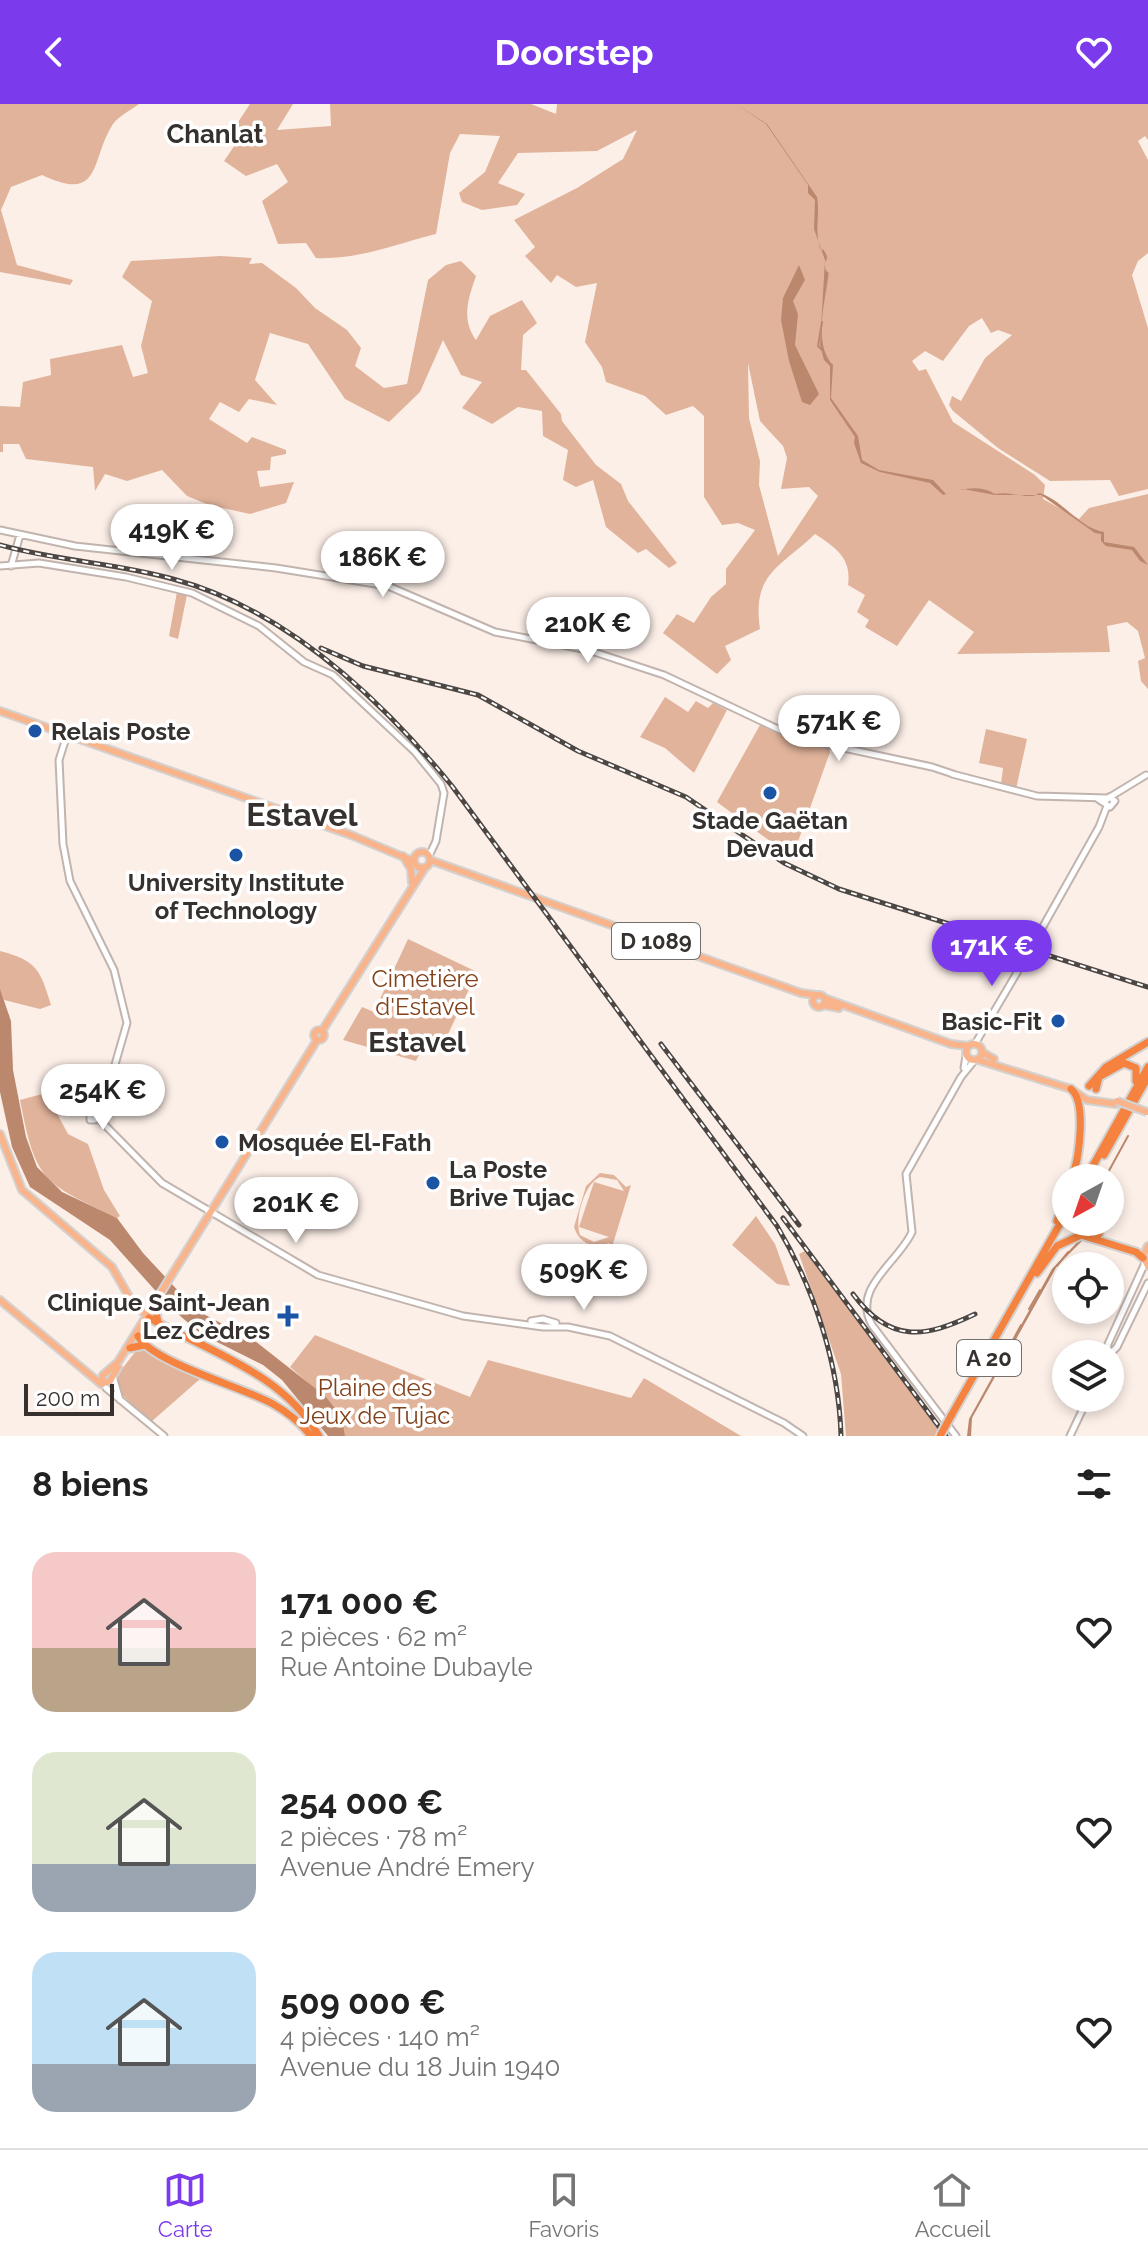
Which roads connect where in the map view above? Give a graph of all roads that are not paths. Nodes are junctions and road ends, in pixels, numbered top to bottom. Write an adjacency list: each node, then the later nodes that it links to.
1 (0, 530): 2 (street)
2 (20, 535): 4 (street); 10 (street)
3 (0, 566): 4 (street)
4 (11, 566): 13 (street)
5 (0, 711): 6 (main road)
6 (67, 735): 12 (main road); 38 (street)
7 (1147, 774): 8 (street); 9 (street)
8 (1148, 784): 9 (street)
9 (1134, 785): 11 (street)
10 (1047, 795): 11 (street); 11 (street)
11 (1112, 800): 21 (street, bridge)
12 (351, 835): 14 (main road); 15 (main road)
13 (435, 844): 15 (street); 16 (street)
14 (400, 853): 15 (main road); 18 (main road)
15 (416, 858): 16 (main road); 16 (main road); 17 (main road)
16 (428, 863): 17 (main road); 19 (main road, D 1089)
17 (417, 875): 18 (main road)
18 (413, 883): 38 (main road)
19 (814, 998): 20 (main road); 20 (main road)
20 (824, 1002): 23 (main road); 25 (main road)
21 (986, 1031): 23 (street); 24 (street)
22 (1148, 1042): 31 (highway)
23 (972, 1045): 24 (main road); 25 (main road)
24 (982, 1051): 26 (main road); 31 (main road)
25 (966, 1055): 26 (main road); 28 (street)
26 (976, 1060): 28 (street); 30 (main road)
27 (1148, 1067): 32 (highway)
28 (961, 1077): 70 (street)
29 (1148, 1077): 37 (highway)
30 (1071, 1089): 31 (main road); 35 (highway)
31 (1091, 1091): 32 (highway); 33 (main road, bridge)
32 (1131, 1097): 36 (highway)
33 (1147, 1113)
34 (0, 1134): 49 (main road)
35 (1075, 1164)
36 (1095, 1164)
37 (1096, 1164)
38 (211, 1211): 50 (main road); 53 (street)
39 (1052, 1233): 43 (highway)
40 (1053, 1236): 43 (highway, A 20)
41 (1058, 1236): 46 (highway, A 20)
42 (1103, 1236): 44 (highway)
43 (1047, 1246): 64 (highway, A 20)
44 (1147, 1247): 45 (main road)
45 (1145, 1263): 46 (highway); 55 (street)
46 (1037, 1273): 64 (highway, A 20)
47 (1148, 1283): 56 (street)
48 (0, 1300): 59 (main road)
49 (134, 1304): 50 (main road); 51 (main road)
50 (154, 1306): 51 (main road); 52 (highway)
51 (148, 1317): 52 (highway); 54 (main road)
52 (158, 1322): 67 (highway)
53 (544, 1323): 68 (street); 68 (street)
54 (138, 1332): 57 (highway); 58 (main road); 60 (main road)
55 (1110, 1340)
56 (1120, 1340)
57 (146, 1346): 58 (highway); 66 (highway)
58 (130, 1348): 60 (main road)
59 (85, 1370): 60 (main road); 61 (main road)
60 (110, 1374): 61 (main road); 62 (street)
61 (104, 1386): 62 (street)
62 (120, 1400): 65 (street)
63 (1081, 1412): 71 (street)
64 (952, 1418): 69 (highway, A 20, bridge)
65 (164, 1436)
66 (311, 1436)
67 (319, 1436)
68 (805, 1436)
69 (942, 1436)
70 (956, 1436)
71 (1070, 1436)

